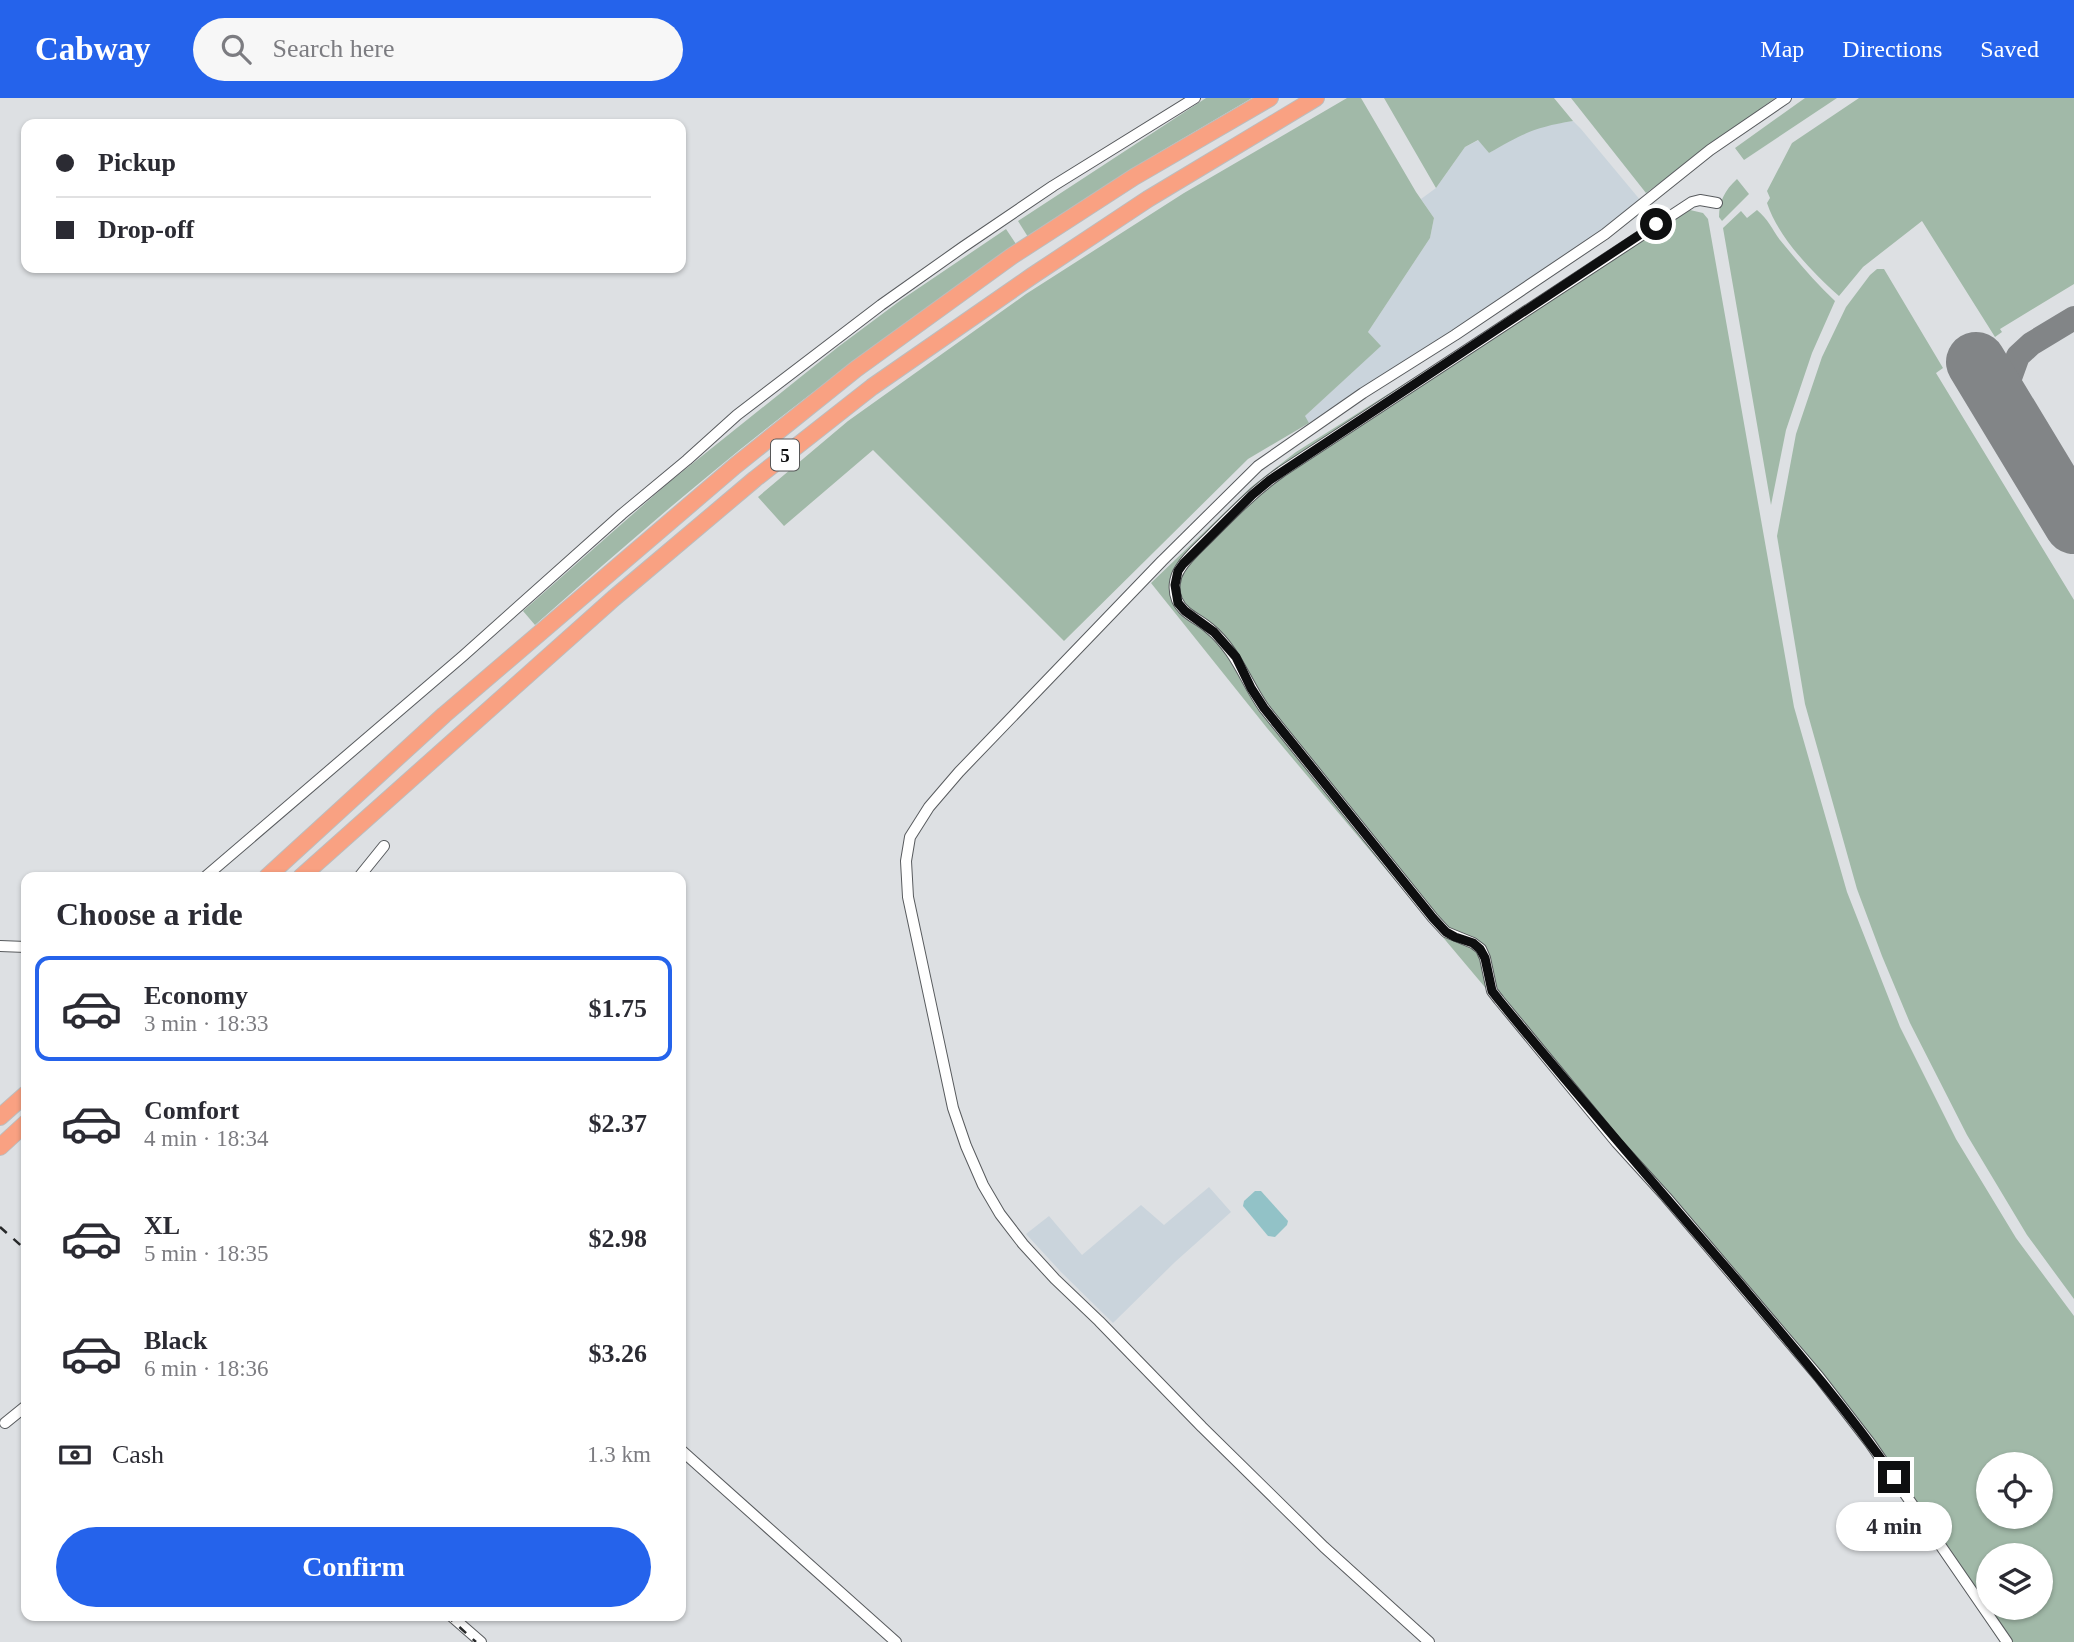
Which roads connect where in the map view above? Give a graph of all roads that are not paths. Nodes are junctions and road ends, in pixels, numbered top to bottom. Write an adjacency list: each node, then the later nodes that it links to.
1 (1195, 98): 7 (street)
2 (1270, 98): 8 (highway, 5)
3 (1317, 98): 9 (highway, 5)
4 (1786, 98): 23 (street)
5 (1717, 203): 24 (street)
6 (384, 846): 10 (street)
7 (211, 872)
8 (272, 872)
9 (307, 872)
10 (363, 872)
11 (0, 946): 12 (street)
12 (21, 947)
13 (21, 1098): 14 (highway)
14 (0, 1117)
15 (21, 1128): 16 (highway)
16 (0, 1147)
17 (21, 1410): 18 (street)
18 (5, 1423)
19 (686, 1454): 22 (street)
20 (457, 1621): 21 (street)
21 (481, 1642)
22 (897, 1642)
23 (1429, 1642)
24 (2007, 1642)

